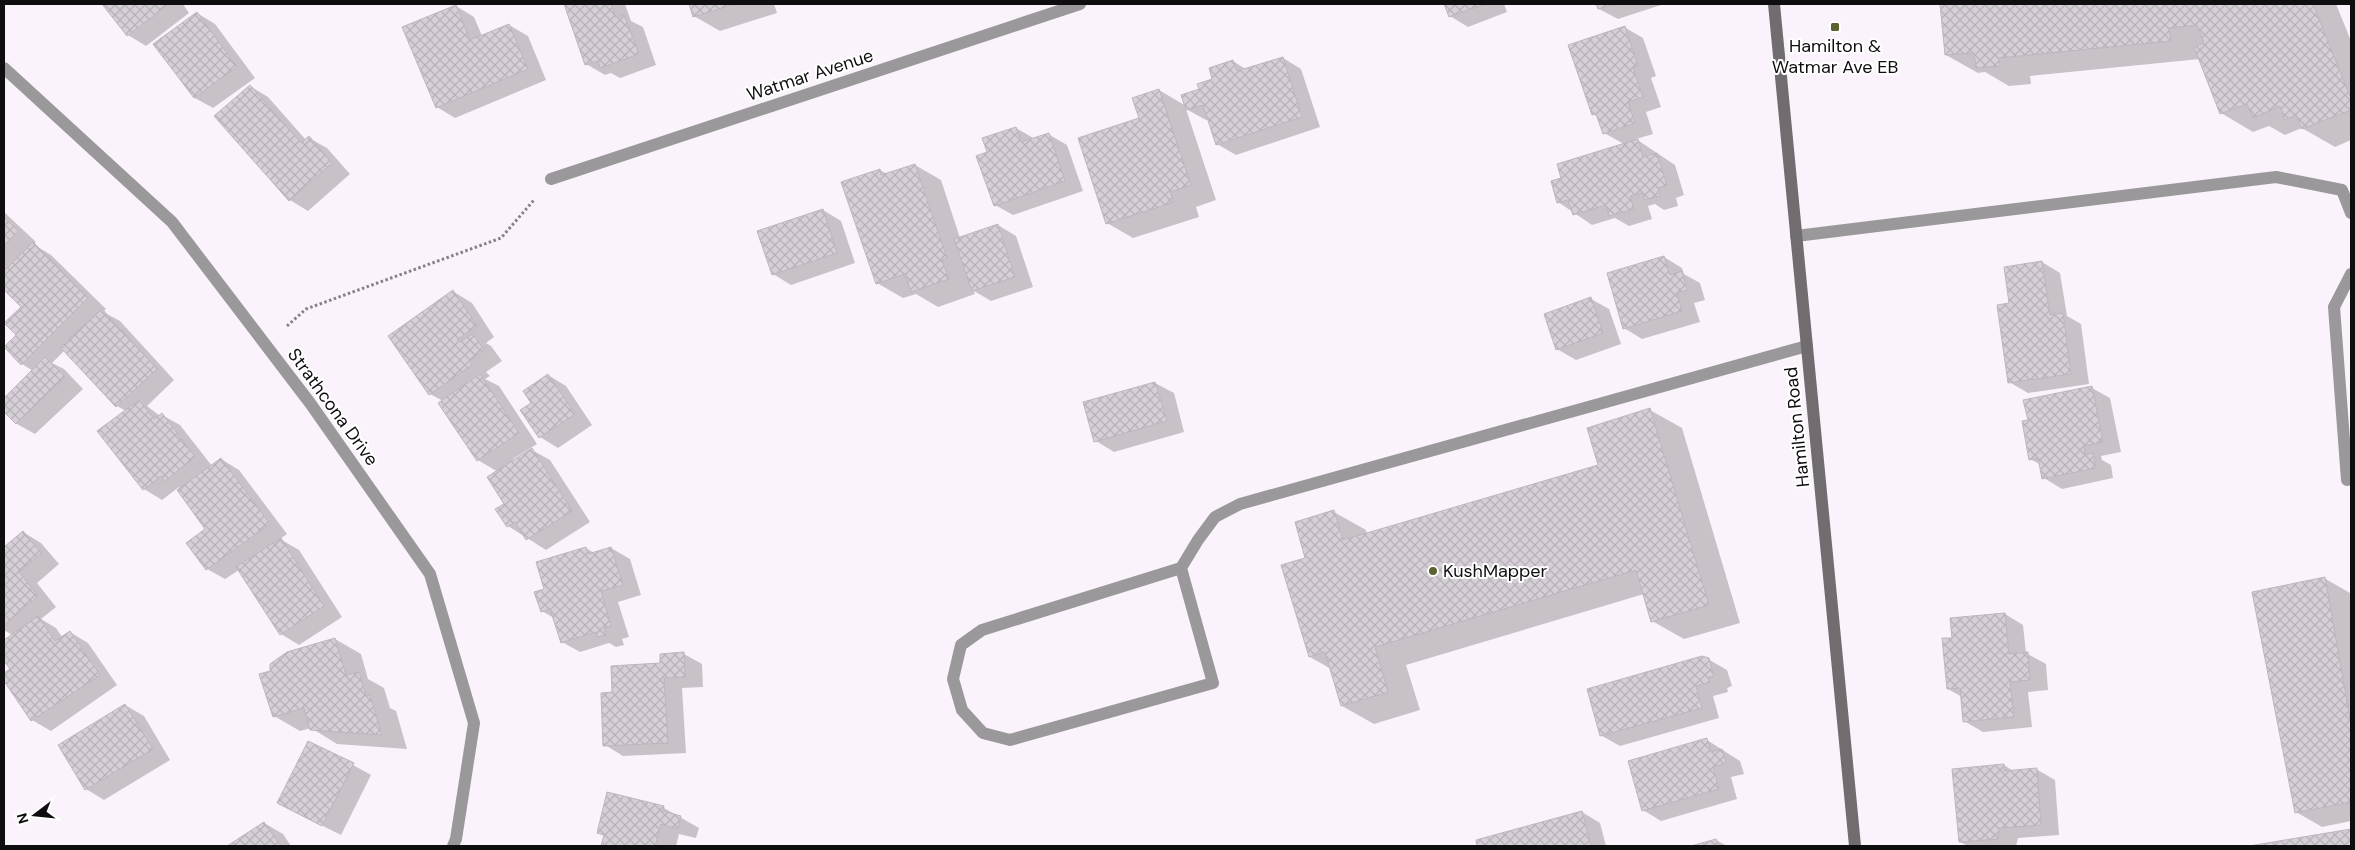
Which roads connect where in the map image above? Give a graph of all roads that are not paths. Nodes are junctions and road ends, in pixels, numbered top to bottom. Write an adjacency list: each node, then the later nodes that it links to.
1 (1080, 4): 4 (street, Watmar Avenue)
2 (1774, 4): 6 (main road, Hamilton Road)
3 (4, 68): 11 (street, Strathcona Drive)
4 (551, 179)
5 (2351, 213): 6 (street)
6 (1796, 236): 8 (main road, Hamilton Road)
7 (2351, 274): 9 (street)
8 (1807, 346): 10 (street); 12 (main road, Hamilton Road)
9 (2351, 479)
10 (1181, 568): 10 (street)
11 (453, 846)
12 (1855, 846)

